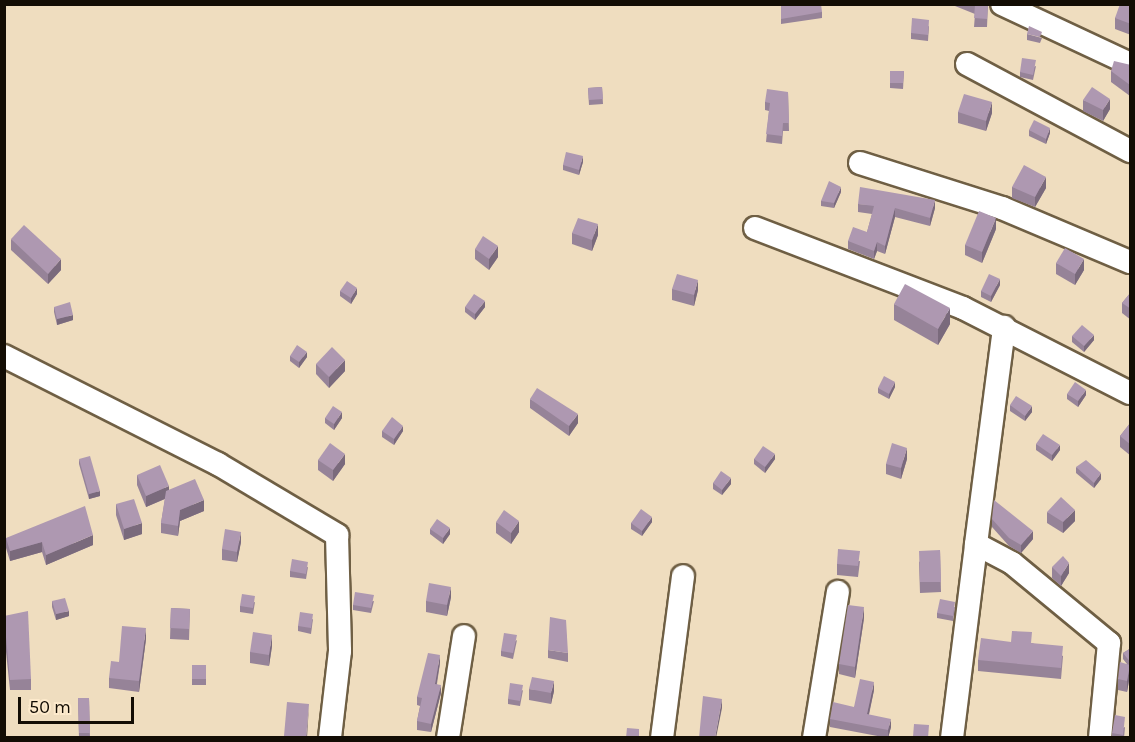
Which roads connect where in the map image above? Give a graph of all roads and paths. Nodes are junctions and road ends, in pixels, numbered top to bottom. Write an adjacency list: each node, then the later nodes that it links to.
1 (1002, 4): 3 (street)
2 (967, 64): 4 (street)
3 (1131, 64)
4 (1131, 151)
5 (860, 163): 7 (street)
6 (754, 228): 8 (street)
7 (1131, 262)
8 (1004, 327): 10 (street); 11 (street)
9 (4, 356): 15 (street)
10 (1131, 393)
11 (976, 544): 19 (street); 20 (street)
12 (683, 576): 17 (street)
13 (838, 592): 18 (street)
14 (464, 636): 16 (street)
15 (330, 738)
16 (448, 738)
17 (662, 738)
18 (814, 738)
19 (952, 738)
20 (1100, 738)

